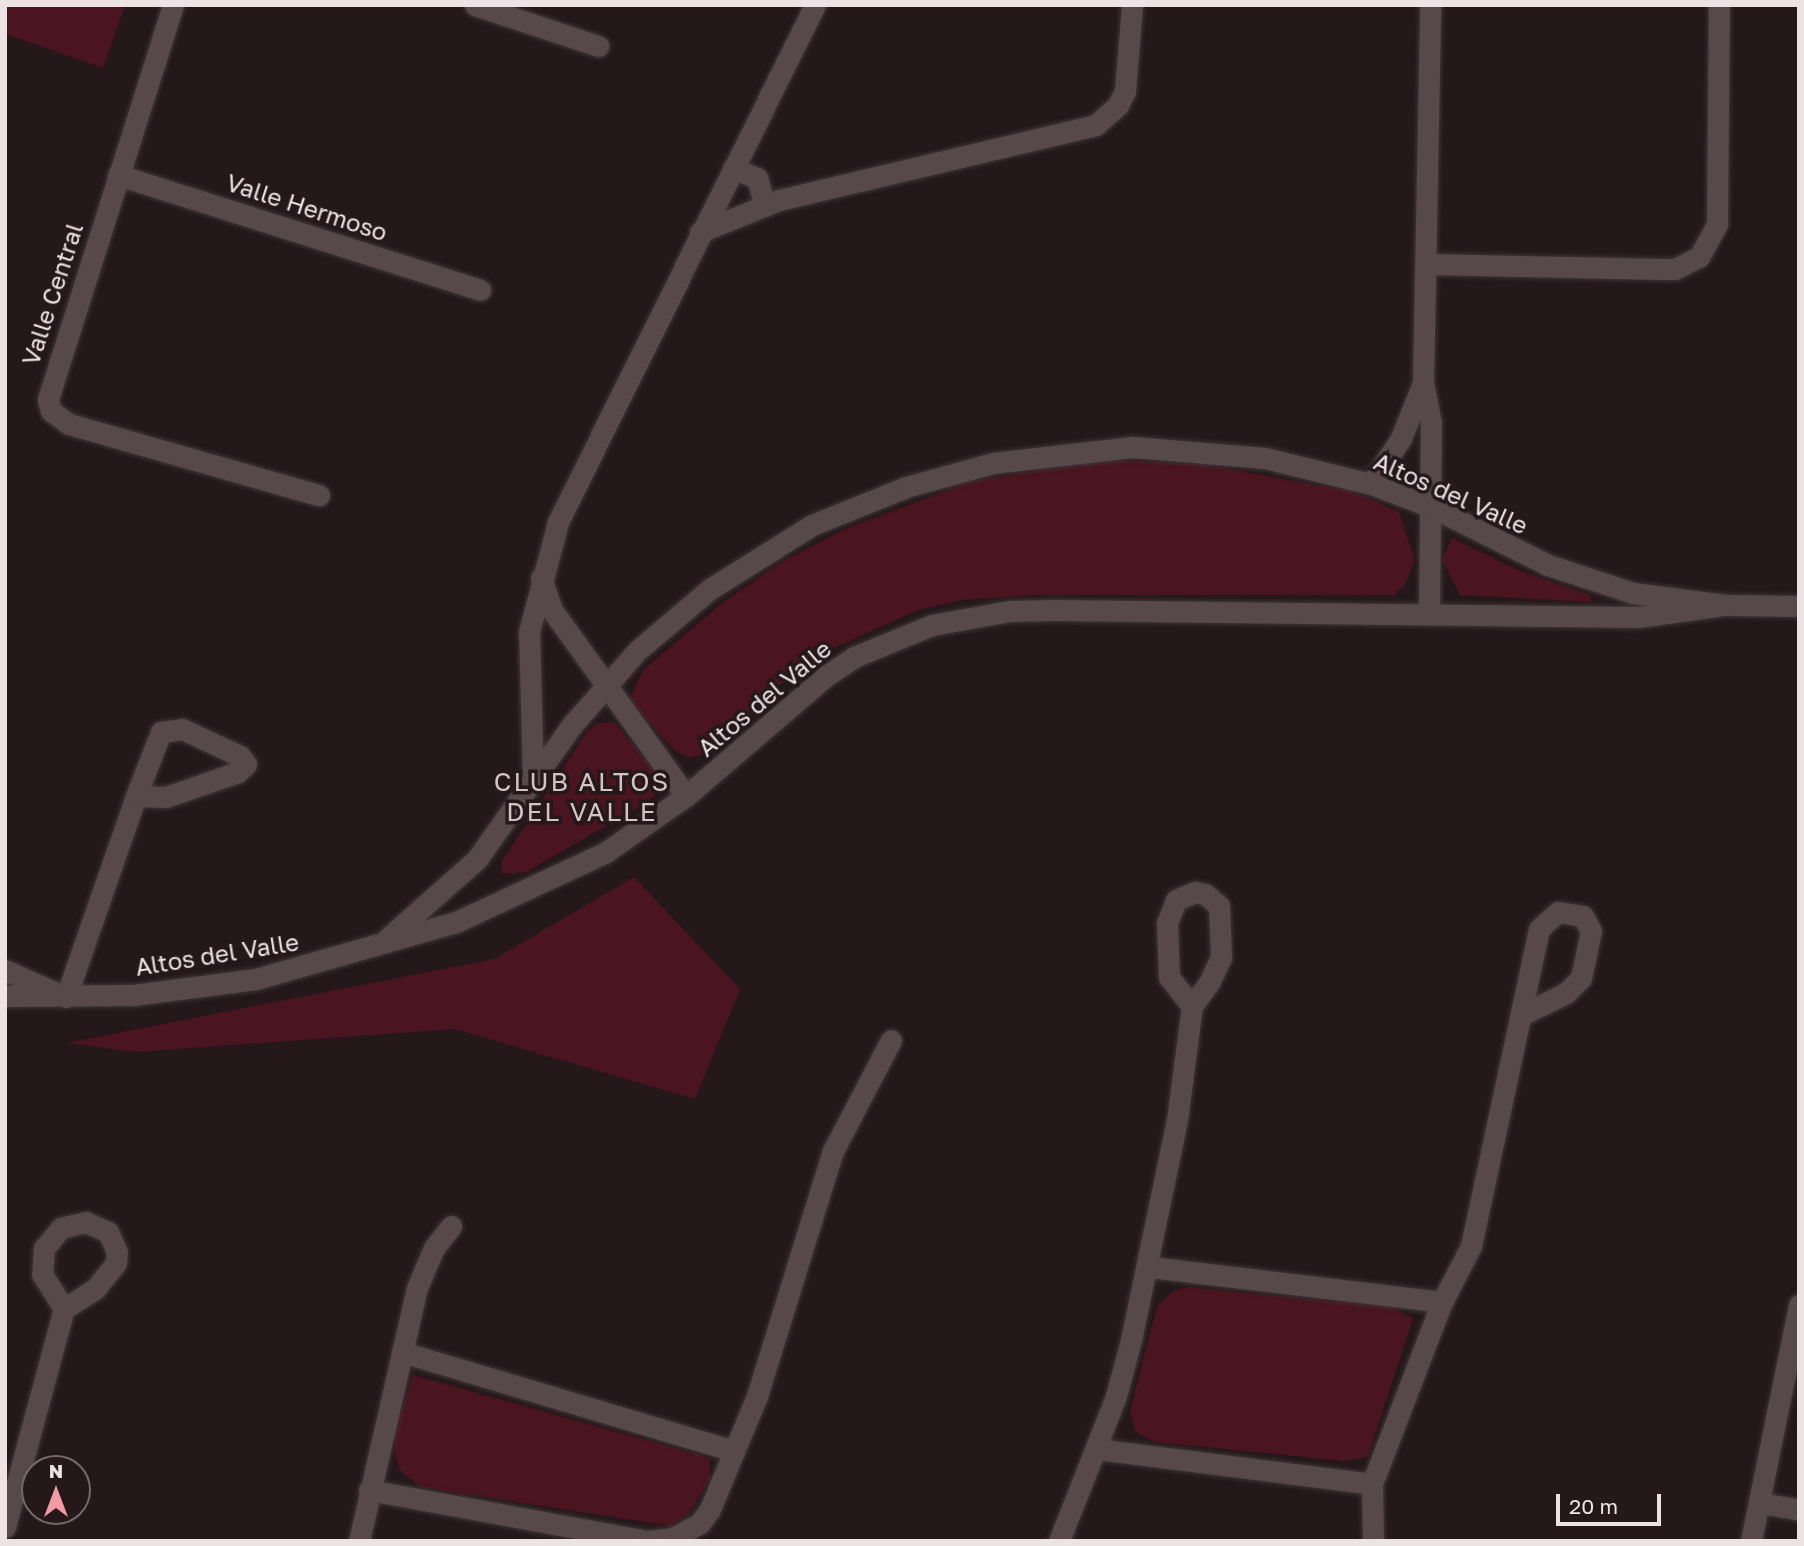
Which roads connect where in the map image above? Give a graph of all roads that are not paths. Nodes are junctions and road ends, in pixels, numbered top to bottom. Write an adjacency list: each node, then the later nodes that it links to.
1 (173, 5): 9 (street, Valle Central)
2 (475, 5): 7 (street)
3 (815, 5): 8 (street)
4 (1132, 5): 10 (street)
5 (1430, 5): 12 (street)
6 (1719, 5): 12 (street)
7 (598, 46)
8 (733, 168): 10 (street); 11 (street)
9 (118, 175): 13 (street, Valle Hermoso); 16 (street, Valle Central)
10 (765, 206): 11 (street)
11 (700, 232): 18 (street)
12 (1427, 264): 14 (street)
13 (480, 290)
14 (1423, 383): 15 (street); 17 (street)
15 (1371, 484): 17 (street, Altos del Valle); 22 (street, Altos del Valle)
16 (318, 495)
17 (1432, 507): 19 (street, Altos del Valle); 21 (street)
18 (541, 578): 22 (street); 23 (street)
19 (1725, 605): 20 (street, Altos del Valle); 21 (street, Altos del Valle)
20 (1799, 606)
21 (1429, 614): 25 (street, Altos del Valle)
22 (606, 688): 23 (street, Altos del Valle); 25 (street)
23 (533, 781): 26 (street, Altos del Valle)
24 (135, 796): 24 (street); 29 (street)
25 (686, 796): 26 (street, Altos del Valle)
26 (375, 948): 29 (street, Altos del Valle)
27 (5, 970): 29 (street, Altos del Valle)
28 (5, 996): 29 (street, Altos del Valle)
29 (65, 997)
30 (1192, 1006): 30 (street); 34 (street)
31 (1521, 1015): 31 (street); 35 (street)
32 (891, 1040): 40 (street)
33 (451, 1226): 38 (street)
34 (1150, 1267): 35 (street); 39 (street)
35 (1442, 1302): 41 (street)
36 (64, 1309): 45 (street)
37 (1798, 1313): 43 (street)
38 (402, 1352): 40 (street); 42 (street)
39 (1096, 1449): 41 (street); 47 (street)
40 (734, 1451): 42 (street)
41 (1372, 1484): 48 (street)
42 (369, 1490): 46 (street)
43 (1761, 1503): 44 (street); 49 (street)
44 (1799, 1510)
45 (5, 1527)
46 (359, 1541)
47 (1059, 1541)
48 (1373, 1541)
49 (1751, 1541)

